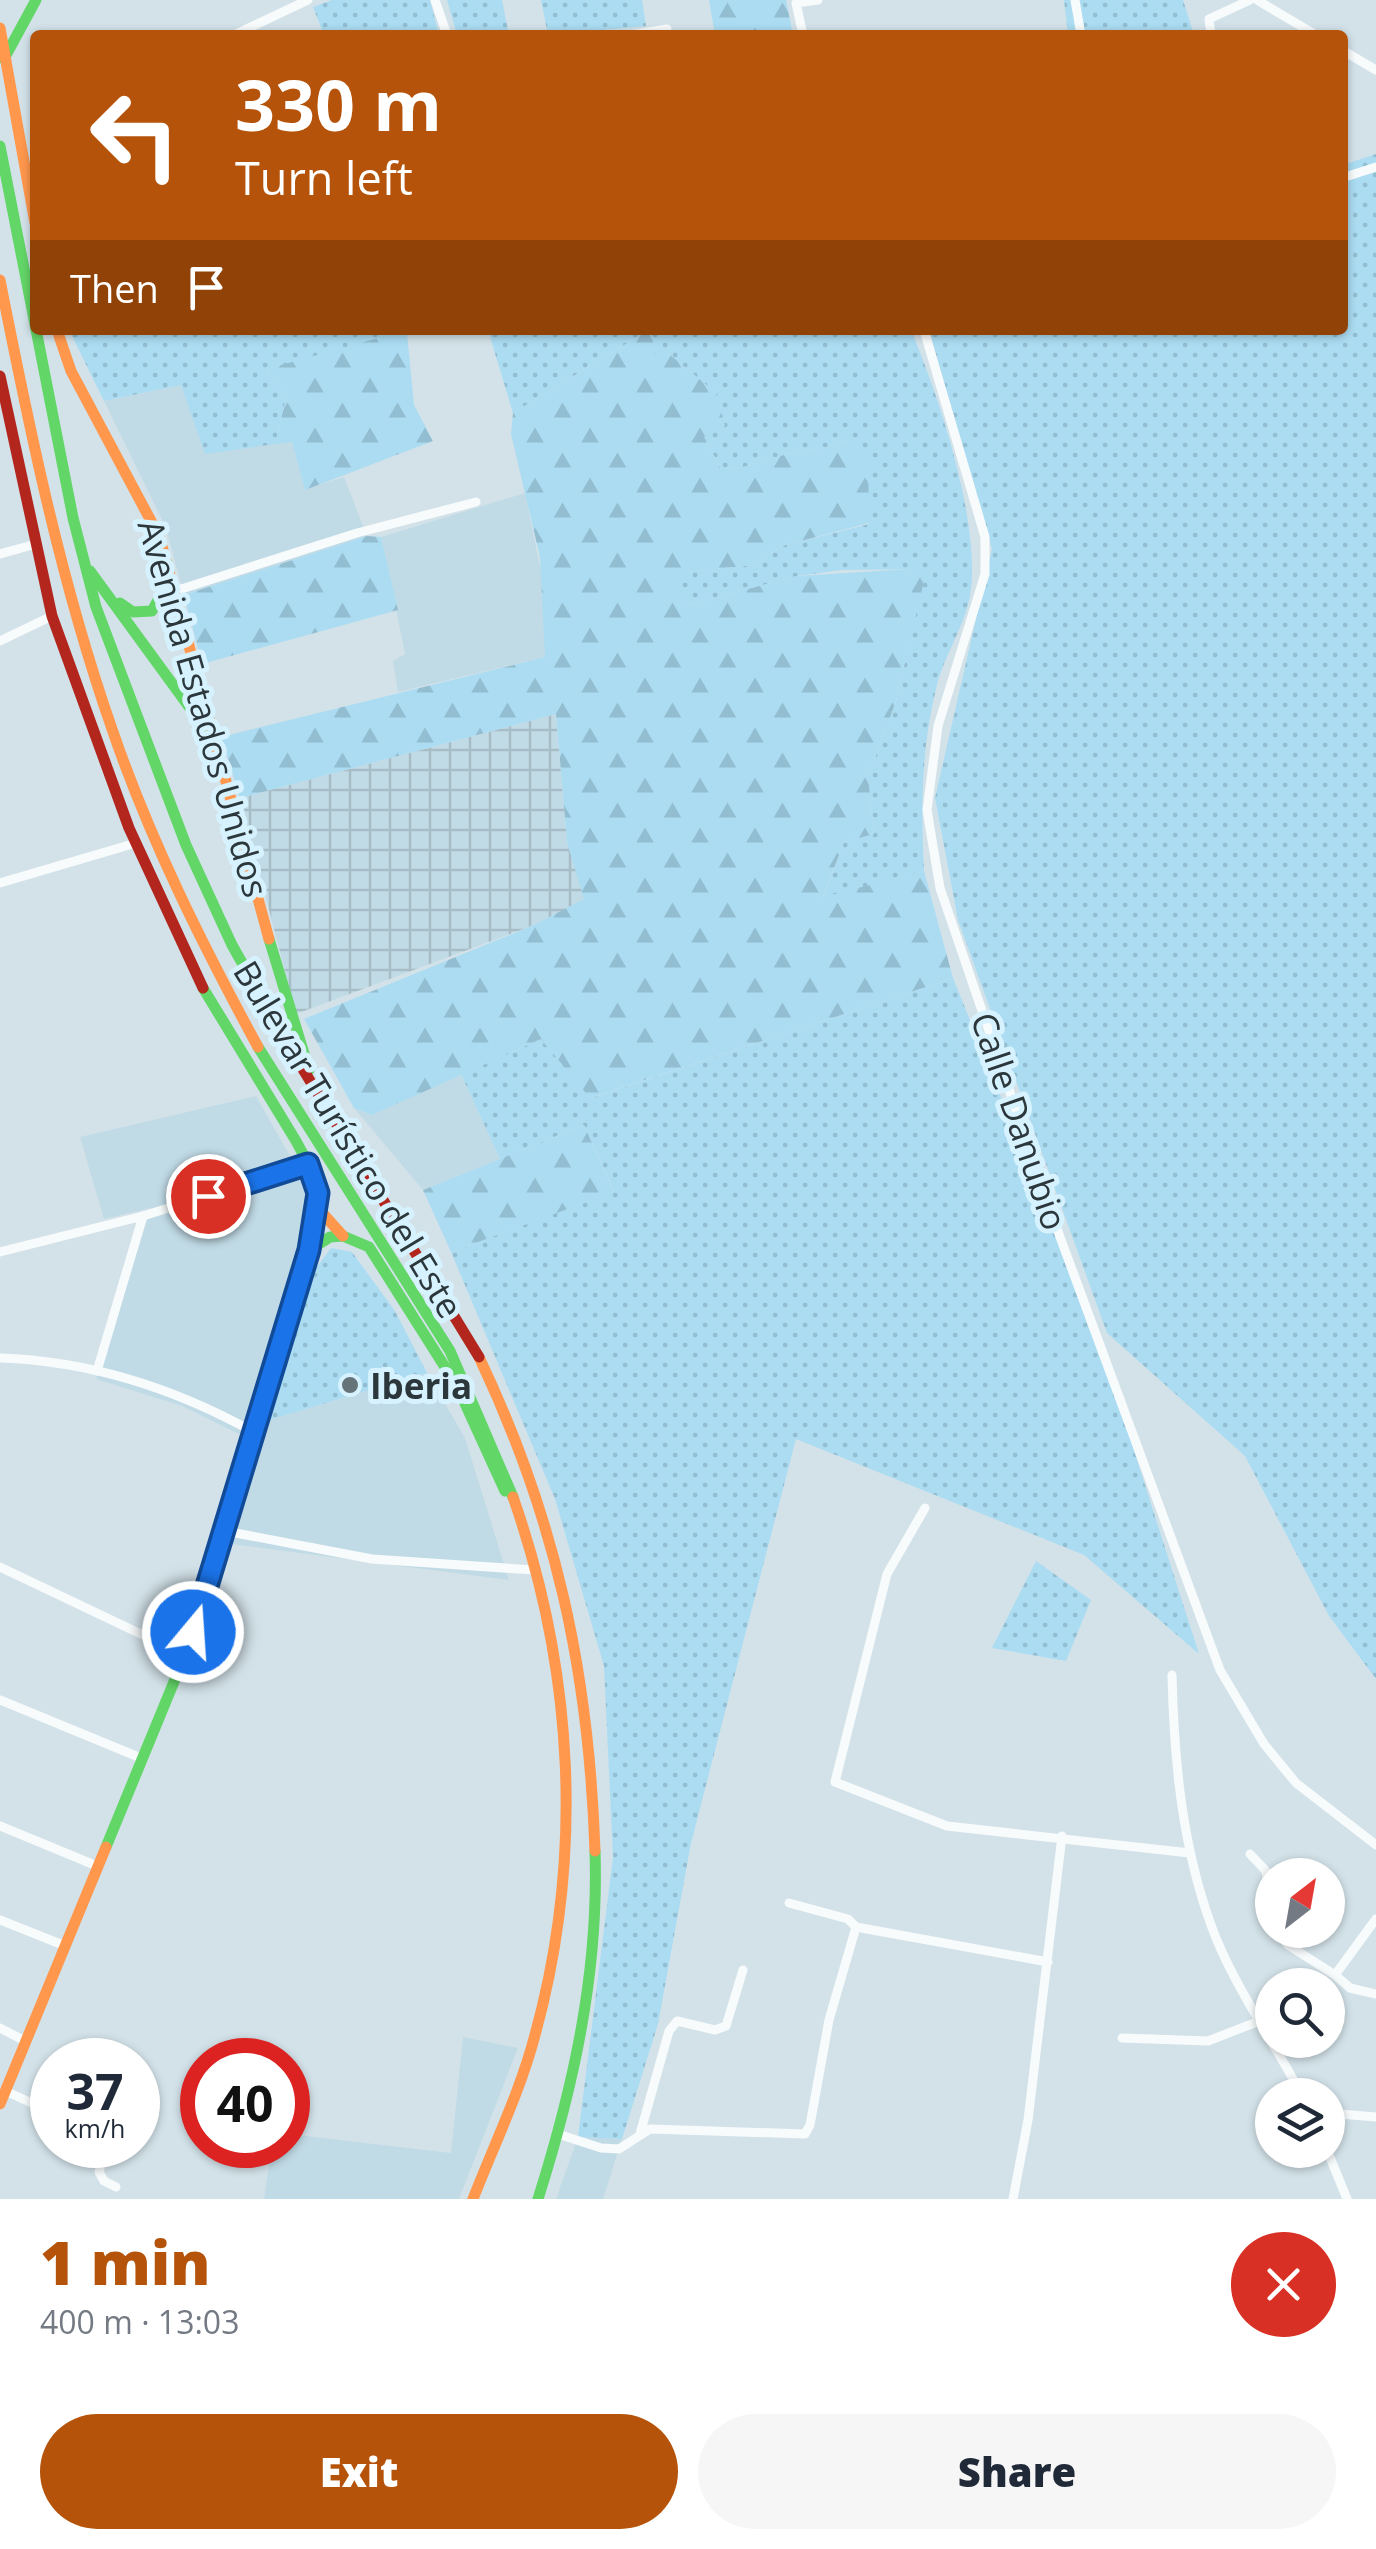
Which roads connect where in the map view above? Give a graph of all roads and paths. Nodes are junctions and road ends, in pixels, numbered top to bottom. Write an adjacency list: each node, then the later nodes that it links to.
1 (36, 0): 17 (main road)
2 (308, 0): 9 (street)
3 (435, 0): 10 (street)
4 (818, 0): 12 (street)
5 (1075, 0): 13 (street)
6 (1254, 0): 14 (street); 15 (street)
7 (0, 28): 17 (main road)
8 (667, 29): 11 (street)
9 (245, 30)
10 (444, 30)
11 (661, 30)
12 (802, 30)
13 (1080, 30)
14 (1210, 30)
15 (1307, 30)
16 (1348, 54): 18 (street)
17 (4, 59): 22 (main road)
18 (1376, 70)
19 (0, 146): 24 (main road, Bulevar Turístico del Este)
20 (1376, 167): 21 (street)
21 (1348, 176)
22 (30, 197)
23 (0, 280): 53 (main road, Bulevar Turístico del Este)
24 (30, 298)
25 (37, 335): 33 (main road, Bulevar Turístico del Este)
26 (59, 335): 34 (main road, Avenida Estados Unidos)
27 (925, 335): 63 (street, Calle Danubio)
28 (0, 376): 29 (main road)
29 (4, 409): 31 (main road)
30 (476, 502): 35 (street)
31 (36, 544): 32 (street); 37 (main road)
32 (0, 554)
33 (82, 561): 36 (main road); 42 (main road, Bulevar Turístico del Este)
34 (167, 563): 35 (main road, Avenida Estados Unidos); 36 (main road)
35 (175, 591): 39 (main road, Avenida Estados Unidos)
36 (106, 592): 39 (main road)
37 (52, 616): 38 (street); 40 (main road)
38 (0, 640)
39 (218, 745): 42 (main road, Avenida Estados Unidos)
40 (136, 843): 41 (street); 43 (main road)
41 (0, 882)
42 (318, 1100): 90 (main road, Bulevar Turístico del Este)
43 (308, 1164): 44 (main road); 45 (street)
44 (317, 1207): 46 (main road); 47 (main road)
45 (143, 1216): 48 (street); 50 (street)
46 (343, 1236): 47 (main road); 53 (main road)
47 (309, 1250): 51 (main road)
48 (0, 1252)
49 (0, 1358): 50 (street)
50 (97, 1371): 51 (street)
51 (256, 1434): 54 (main road)
52 (925, 1508): 62 (street)
53 (518, 1510): 56 (main road, Bulevar Turístico del Este)
54 (225, 1531): 56 (street); 57 (main road)
55 (0, 1567): 57 (street)
56 (534, 1570): 95 (main road, Bulevar Turístico del Este)
57 (185, 1655): 60 (main road)
58 (1172, 1676): 64 (street)
59 (0, 1700): 60 (street)
60 (141, 1758): 67 (main road)
61 (0, 1826): 67 (street)
62 (1062, 1836): 64 (street); 74 (street)
63 (1376, 1845)
64 (1190, 1853): 80 (street)
65 (1250, 1854): 66 (street)
66 (1255, 1859)
67 (97, 1866): 72 (main road)
68 (789, 1903): 71 (street)
69 (1376, 1919): 76 (street)
70 (0, 1920): 72 (street)
71 (856, 1928): 74 (street); 91 (street)
72 (64, 1945): 84 (main road)
73 (1292, 1948): 75 (street)
74 (1048, 1962): 97 (street)
75 (1322, 1968)
76 (1340, 1968)
77 (743, 1970): 91 (street)
78 (1345, 1984): 79 (street)
79 (1376, 1994)
80 (1255, 2007)
81 (1255, 2023): 83 (street)
82 (0, 2028): 84 (street)
83 (1122, 2038)
84 (25, 2040): 85 (main road)
85 (5, 2091): 86 (street); 87 (main road)
86 (30, 2102)
87 (0, 2104)
88 (1345, 2114): 89 (street)
89 (1376, 2116)
90 (558, 2134): 91 (street); 96 (main road, Bulevar Turístico del Este)
91 (640, 2134)
92 (100, 2168): 94 (street)
93 (1334, 2168): 98 (street)
94 (116, 2187)
95 (473, 2199)
96 (538, 2199)
97 (1013, 2199)
98 (1347, 2199)

